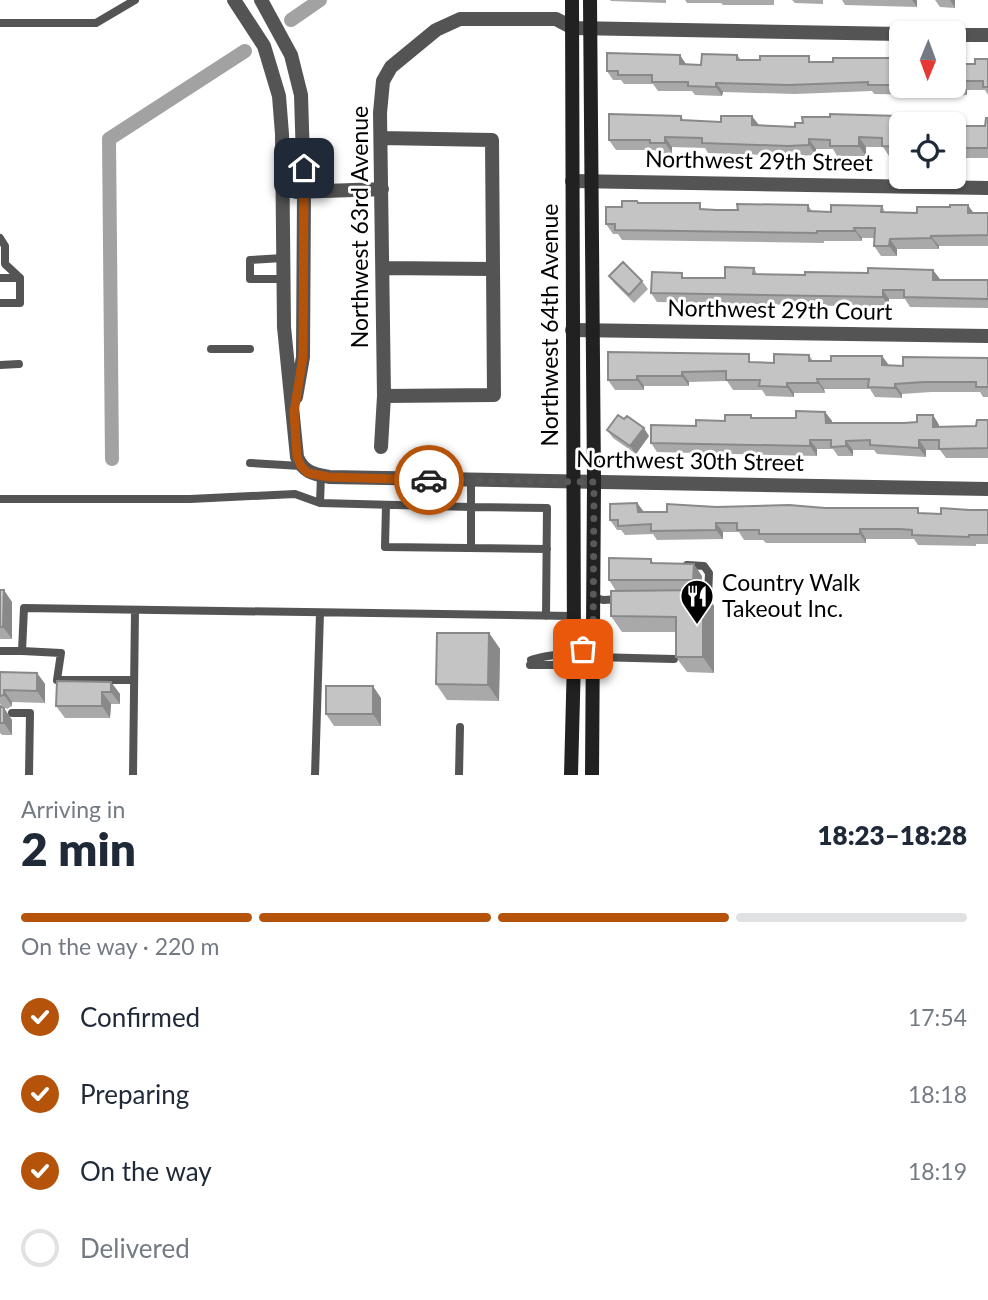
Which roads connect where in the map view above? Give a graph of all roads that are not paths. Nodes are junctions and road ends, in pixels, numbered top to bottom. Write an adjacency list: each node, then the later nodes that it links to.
1 (135, 0): 6 (lane)
2 (234, 0): 17 (street)
3 (261, 0): 18 (street)
4 (572, 0): 7 (street, Northwest 64th Avenue)
5 (590, 0): 8 (street, Northwest 64th Avenue)
6 (0, 23)
7 (573, 29): 8 (street, Northwest 63rd Avenue); 12 (street, Northwest 63rd Avenue); 13 (street, Northwest 64th Avenue)
8 (590, 29): 9 (street, Northwest 63rd Avenue); 14 (street, Northwest 64th Avenue)
9 (889, 34)
10 (966, 34): 11 (street)
11 (988, 35)
12 (381, 138): 16 (street, Northwest 63rd Avenue); 23 (street)
13 (572, 181): 14 (street, Northwest 29th Street); 28 (street, Northwest 64th Avenue)
14 (592, 181): 15 (street, Northwest 29th Street); 29 (street, Northwest 64th Avenue)
15 (988, 188)
16 (382, 189): 18 (street); 22 (street, Northwest 63rd Avenue)
17 (282, 192): 18 (street); 20 (street)
18 (304, 192): 21 (street)
19 (0, 238): 25 (lane)
20 (283, 258): 21 (street); 26 (street); 26 (lane)
21 (304, 259): 36 (street)
22 (383, 268): 23 (street); 35 (street, Northwest 63rd Avenue)
23 (491, 269): 35 (street)
24 (0, 278): 25 (lane)
25 (20, 278): 27 (lane)
26 (283, 279): 36 (street)
27 (0, 303)
28 (572, 330): 29 (street, Northwest 29th Court); 41 (street, Northwest 64th Avenue)
29 (593, 330): 30 (street, Northwest 29th Court); 42 (street, Northwest 64th Avenue)
30 (988, 336)
31 (211, 349): 32 (lane)
32 (250, 349)
33 (19, 364): 34 (lane)
34 (0, 365)
35 (384, 396): 37 (street, Northwest 63rd Avenue)
36 (294, 412): 39 (street)
37 (381, 447)
38 (250, 463): 39 (lane)
39 (310, 471): 40 (street, Northwest 30th Street); 45 (lane)
40 (471, 481): 41 (street, Northwest 30th Street); 47 (lane)
41 (573, 481): 42 (street, Northwest 30th Street); 57 (street, Northwest 64th Avenue)
42 (594, 482): 43 (street, Northwest 30th Street); 51 (street, Northwest 64th Avenue)
43 (988, 489)
44 (0, 499): 45 (lane)
45 (320, 503): 46 (lane)
46 (386, 505): 47 (lane); 48 (lane)
47 (471, 507): 48 (lane); 49 (lane)
48 (471, 548): 49 (lane)
49 (547, 548): 56 (lane)
50 (680, 565): 52 (lane)
51 (593, 597): 53 (lane); 60 (street, Northwest 64th Avenue)
52 (681, 598)
53 (629, 599)
54 (135, 610): 55 (lane); 59 (lane); 64 (lane)
55 (320, 613): 56 (lane); 70 (lane)
56 (547, 616): 57 (lane)
57 (573, 624): 60 (street); 61 (street, Northwest 64th Avenue)
58 (0, 651): 59 (lane)
59 (22, 651): 64 (lane)
60 (593, 657): 62 (lane); 65 (street, Northwest 64th Avenue)
61 (574, 659): 63 (street, Northwest 64th Avenue); 63 (lane); 65 (street)
62 (674, 659)
63 (574, 675): 72 (street, Northwest 64th Avenue)
64 (134, 680): 69 (lane)
65 (592, 681): 73 (street, Northwest 64th Avenue)
66 (12, 713): 68 (lane)
67 (460, 727): 71 (lane)
68 (29, 775)
69 (133, 775)
70 (315, 775)
71 (459, 775)
72 (571, 775)
73 (592, 775)

